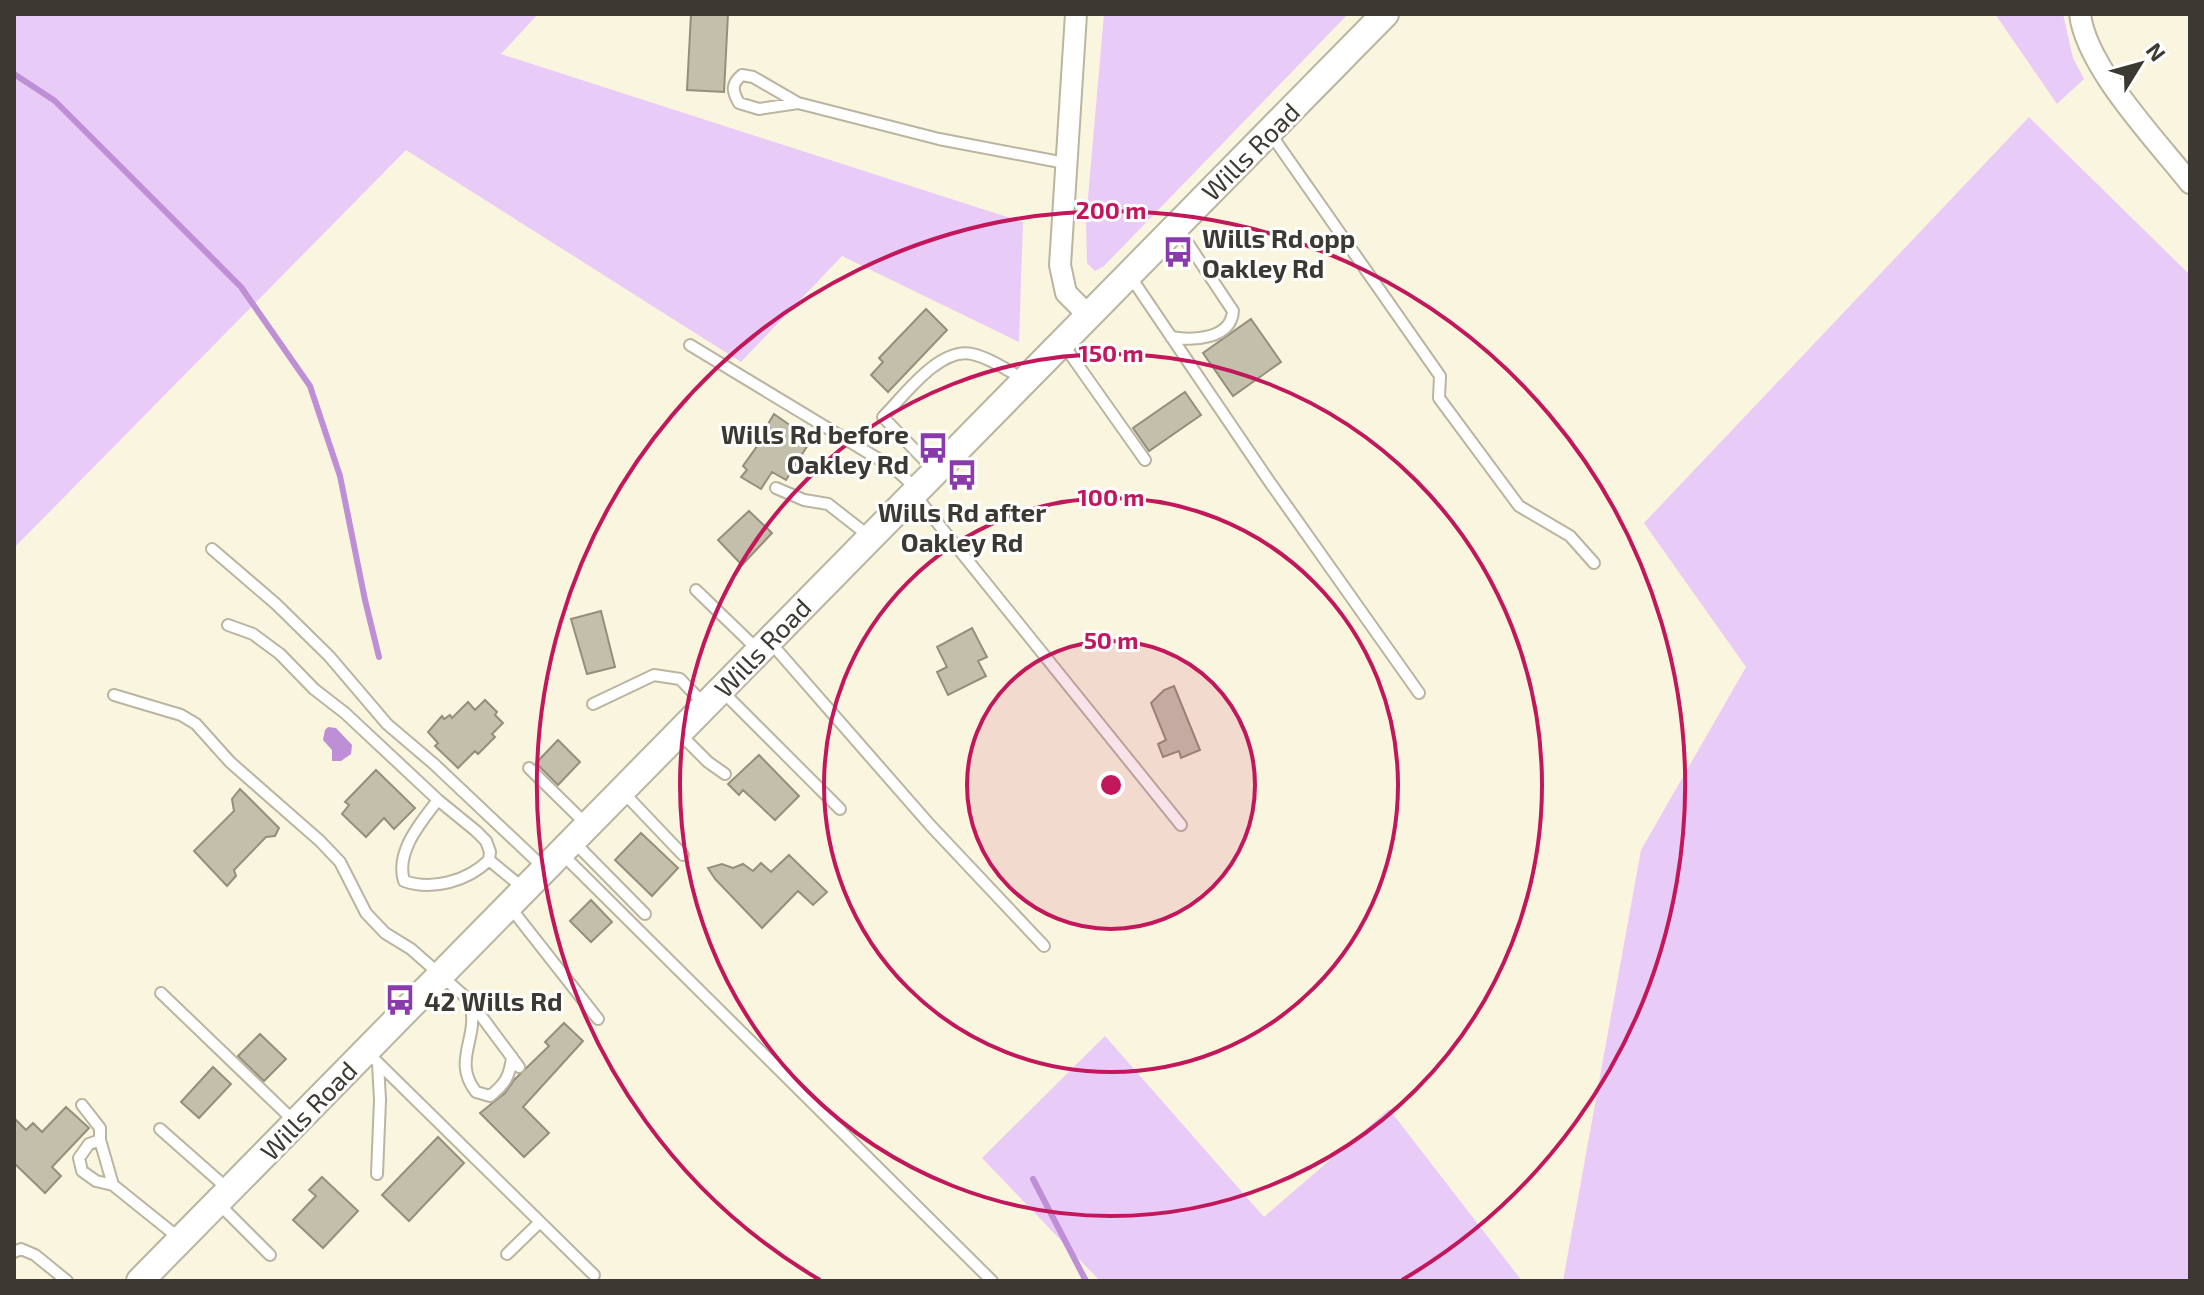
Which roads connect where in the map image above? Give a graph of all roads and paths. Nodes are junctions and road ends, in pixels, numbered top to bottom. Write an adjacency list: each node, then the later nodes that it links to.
1 (1076, 14): 6 (street)
2 (1385, 14): 5 (street, Wills Road)
3 (2080, 14): 7 (street)
4 (798, 103): 4 (lane); 6 (lane)
5 (1269, 131): 8 (street, Wills Road); 20 (lane)
6 (1065, 163): 10 (street)
7 (2190, 183)
8 (1176, 226): 9 (street, Wills Road); 11 (lane)
9 (1129, 274): 10 (street, Wills Road); 11 (lane)
10 (1088, 315): 12 (street, Wills Road)
11 (1171, 337): 24 (lane)
12 (1062, 342): 14 (street, Wills Road); 15 (lane)
13 (690, 345): 16 (lane)
14 (1024, 380): 16 (street, Wills Road); 16 (lane)
15 (1145, 460)
16 (922, 485): 18 (street, Wills Road); 34 (lane)
17 (776, 488): 18 (lane)
18 (870, 538): 23 (street, Wills Road)
19 (212, 549): 35 (lane)
20 (1594, 563)
21 (696, 590): 23 (lane)
22 (228, 625): 32 (lane)
23 (764, 646): 26 (street, Wills Road); 40 (lane)
24 (1419, 693)
25 (114, 695): 41 (lane)
26 (713, 698): 27 (lane); 28 (street, Wills Road); 33 (lane)
27 (593, 704)
28 (678, 733): 30 (lane); 31 (street, Wills Road)
29 (529, 768): 35 (lane)
30 (725, 774)
31 (622, 791): 35 (street, Wills Road); 36 (lane)
32 (438, 800): 37 (lane); 37 (lane)
33 (840, 809)
34 (1181, 825)
35 (566, 847): 38 (street, Wills Road); 39 (lane); 63 (lane)
36 (683, 855)
37 (489, 860): 38 (lane)
38 (517, 898): 41 (street, Wills Road); 44 (lane)
39 (645, 914)
40 (1044, 946)
41 (441, 974): 43 (lane); 45 (street, Wills Road)
42 (161, 993): 49 (lane)
43 (470, 1001): 46 (lane); 46 (lane)
44 (598, 1019)
45 (372, 1057): 49 (street, Wills Road); 52 (lane); 55 (lane)
46 (512, 1057): 47 (lane)
47 (519, 1067)
48 (82, 1105): 51 (lane)
49 (296, 1122): 54 (street, Wills Road)
50 (160, 1129): 54 (lane)
51 (100, 1140): 53 (lane); 53 (lane)
52 (377, 1174)
53 (113, 1185): 56 (lane)
54 (223, 1196): 56 (street, Wills Road); 59 (lane)
55 (540, 1222): 58 (lane); 61 (lane)
56 (181, 1240): 60 (street, Wills Road)
57 (14, 1252): 62 (lane)
58 (507, 1254)
59 (270, 1255)
60 (152, 1274)
61 (594, 1275)
62 (67, 1281)
63 (992, 1281)

